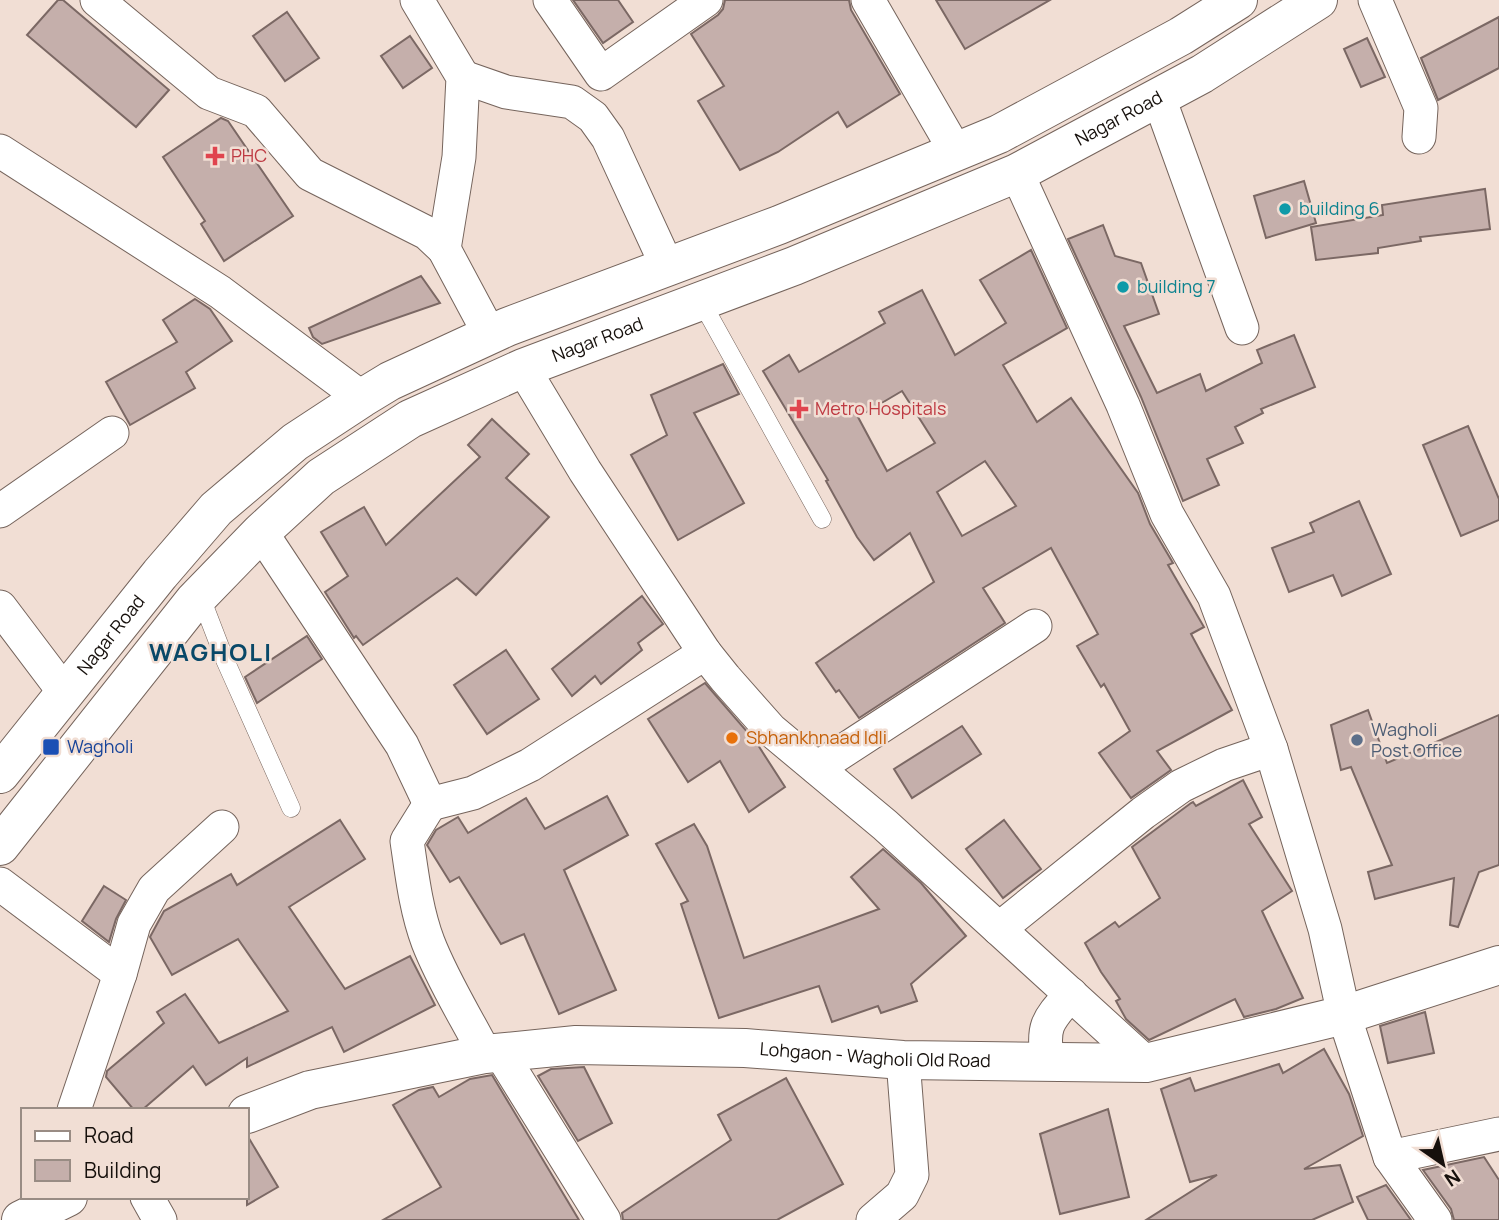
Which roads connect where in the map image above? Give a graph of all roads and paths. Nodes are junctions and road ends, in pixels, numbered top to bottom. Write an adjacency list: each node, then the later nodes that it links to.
1 (97, 0): 15 (street)
2 (417, 0): 9 (street)
3 (550, 0): 4 (street)
4 (706, 0)
5 (868, 0): 13 (street)
6 (1238, 0): 13 (main road, Nagar Road)
7 (1318, 0): 10 (main road, Nagar Road)
8 (1375, 0): 11 (street)
9 (463, 77): 15 (street); 16 (street)
10 (1158, 98): 14 (main road, Nagar Road); 18 (street)
11 (1419, 137)
12 (0, 152): 21 (street)
13 (956, 152): 16 (main road, Nagar Road)
14 (1017, 173): 17 (main road, Nagar Road); 31 (street)
15 (444, 248): 19 (street)
16 (667, 266): 19 (main road, Nagar Road)
17 (701, 301): 20 (main road, Nagar Road); 24 (lane)
18 (1242, 328)
19 (491, 335): 21 (main road, Nagar Road)
20 (523, 368): 25 (main road, Nagar Road); 29 (street)
21 (362, 398): 30 (main road, Nagar Road)
22 (112, 433): 23 (street)
23 (0, 511)
24 (822, 519)
25 (261, 532): 26 (main road, Nagar Road); 34 (street)
26 (200, 595): 35 (lane); 37 (main road, Nagar Road)
27 (0, 607): 30 (street)
28 (1035, 626): 32 (street)
29 (705, 653): 32 (street); 34 (street)
30 (65, 692): 33 (main road, Nagar Road)
31 (1271, 748): 39 (street); 43 (street)
32 (817, 768): 39 (street)
33 (0, 774)
34 (430, 804): 44 (street)
35 (291, 808)
36 (222, 827): 41 (street)
37 (0, 846)
38 (0, 884): 41 (street)
39 (999, 929): 42 (street)
40 (1499, 965): 43 (main road, Lohgaon - Wagholi Old Road)
41 (120, 974): 48 (street)
42 (1071, 994): 46 (street); 47 (street)
43 (1344, 1015): 47 (main road, Lohgaon - Wagholi Old Road); 51 (street)
44 (493, 1053): 45 (main road, Lohgaon - Wagholi Old Road); 49 (main road, Lohgaon - Wagholi Old Road); 54 (street)
45 (903, 1059): 46 (main road, Lohgaon - Wagholi Old Road); 55 (street)
46 (1048, 1062): 47 (main road, Lohgaon - Wagholi Old Road)
47 (1146, 1063)
48 (75, 1108)
49 (248, 1114)
50 (1499, 1134): 51 (street)
51 (1390, 1157): 56 (street)
52 (147, 1199): 53 (street)
53 (160, 1220)
54 (604, 1220)
55 (873, 1220)
56 (1435, 1220)

